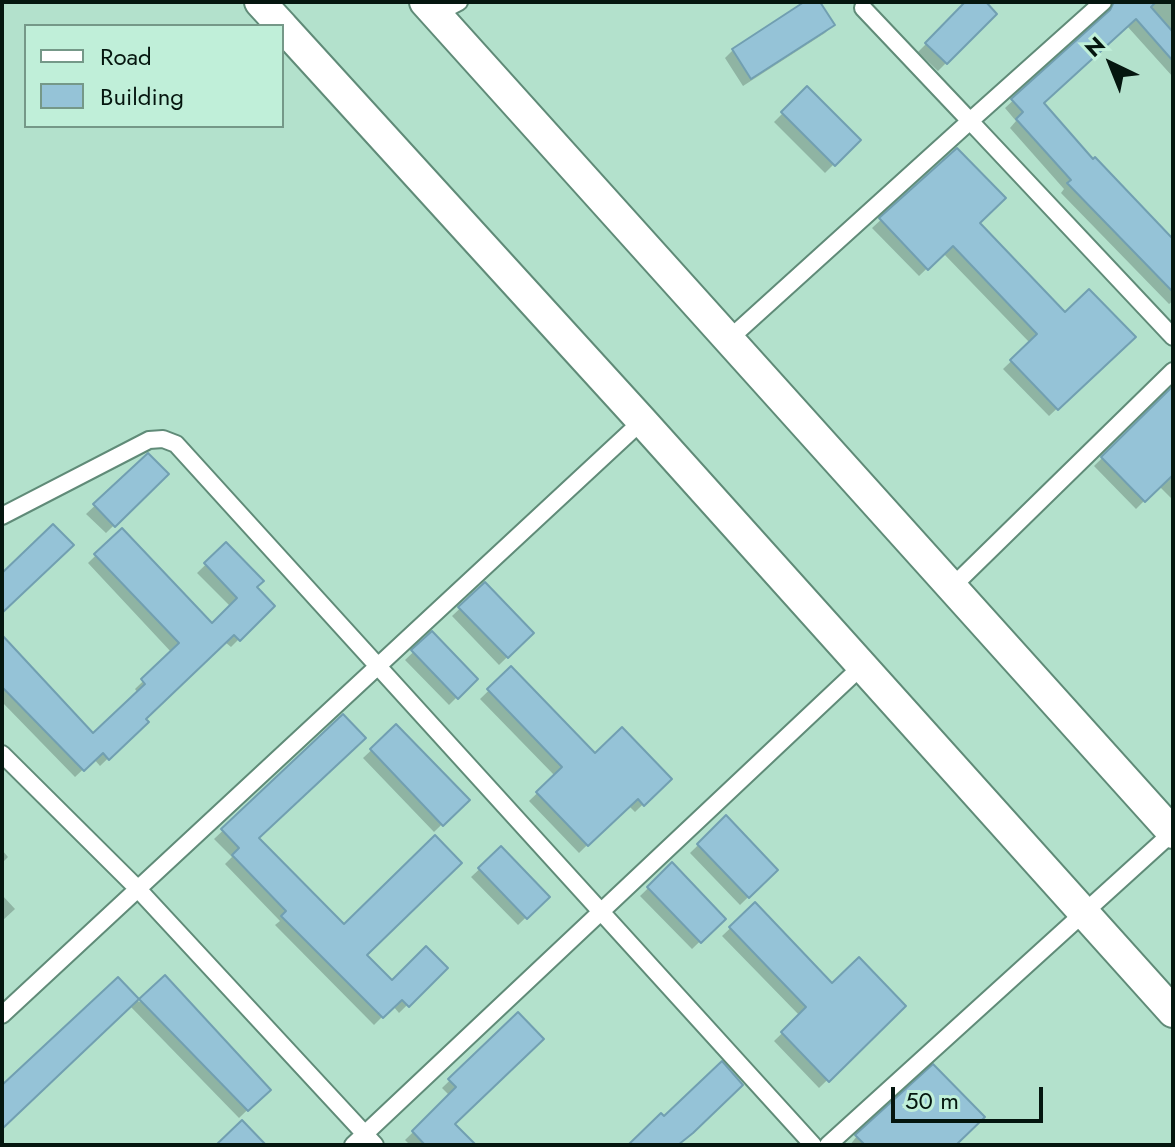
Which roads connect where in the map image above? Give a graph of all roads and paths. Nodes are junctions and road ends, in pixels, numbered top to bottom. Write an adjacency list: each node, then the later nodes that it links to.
1 (260, 2): 5 (highway)
2 (1103, 2): 7 (street)
3 (440, 6): 9 (highway)
4 (863, 8): 7 (street)
5 (280, 24)
6 (284, 28): 11 (highway)
7 (970, 121): 8 (street); 9 (street)
8 (1173, 337)
9 (728, 340): 13 (highway)
10 (1173, 371): 13 (street)
11 (642, 421): 14 (street); 15 (highway)
12 (2, 516): 14 (street)
13 (952, 587): 17 (highway)
14 (376, 666): 18 (street); 19 (street)
15 (862, 666): 19 (street); 20 (highway)
16 (2, 754): 18 (street)
17 (1173, 833): 20 (street)
18 (137, 888): 22 (street); 23 (street)
19 (599, 911): 23 (street); 24 (street)
20 (1084, 914): 21 (highway); 25 (street)
21 (1173, 1012)
22 (2, 1015)
23 (365, 1141)
24 (813, 1145)
25 (828, 1145)

